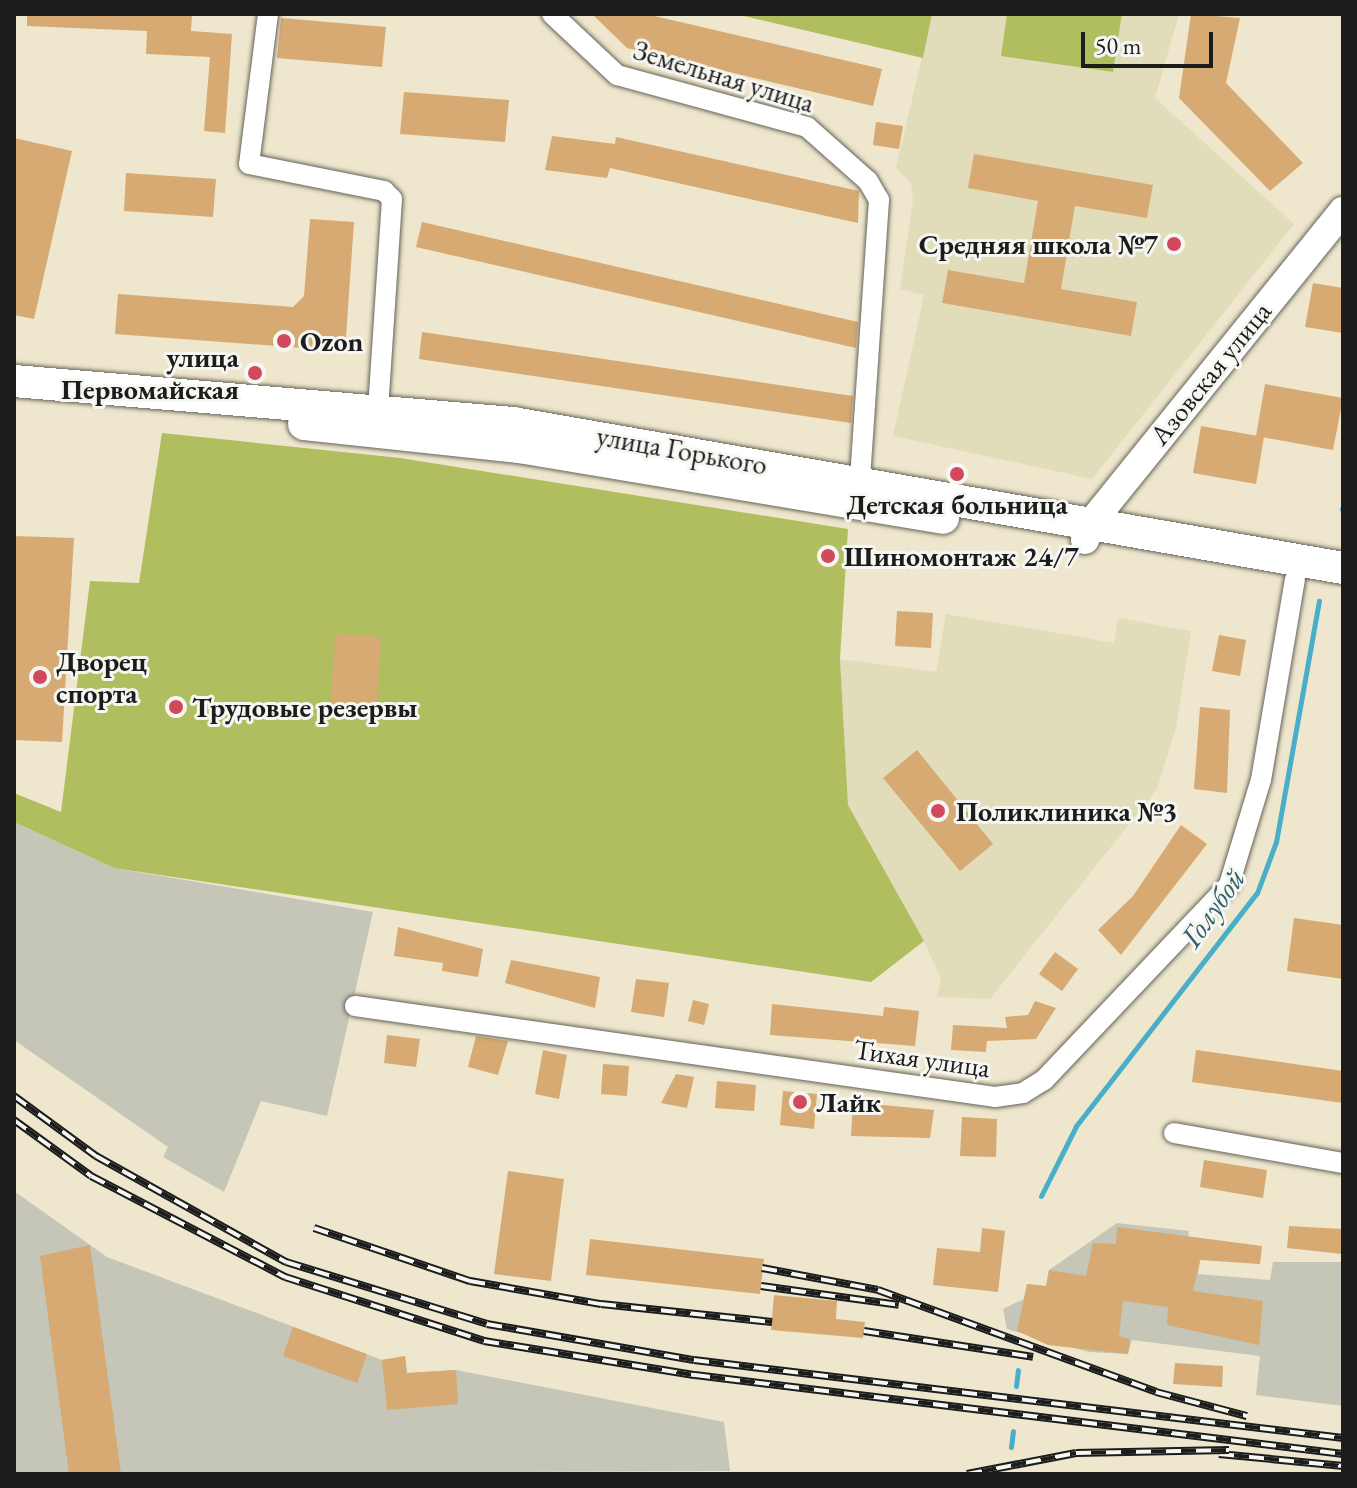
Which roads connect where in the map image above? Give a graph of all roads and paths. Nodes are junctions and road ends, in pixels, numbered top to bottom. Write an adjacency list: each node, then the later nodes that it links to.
1 (268, 14): 6 (street)
2 (552, 14): 7 (street, Земельная улица)
3 (1343, 211): 8 (main road, Азовская улица)
4 (14, 381): 6 (main road, улица Горького)
5 (14, 401): 6 (main road, улица Горького)
6 (378, 420): 7 (main road, улица Горького); 8 (main road, улица Горького)
7 (860, 482): 8 (main road, улица Горького)
8 (1088, 532): 9 (main road, улица Горького); 10 (main road, улица Горького)
9 (1343, 568)
10 (1295, 580): 11 (main road, улица Горького); 12 (street, Тихая улица)
11 (1343, 589)
12 (355, 1006)
13 (1174, 1133): 14 (street)
14 (1343, 1163)

